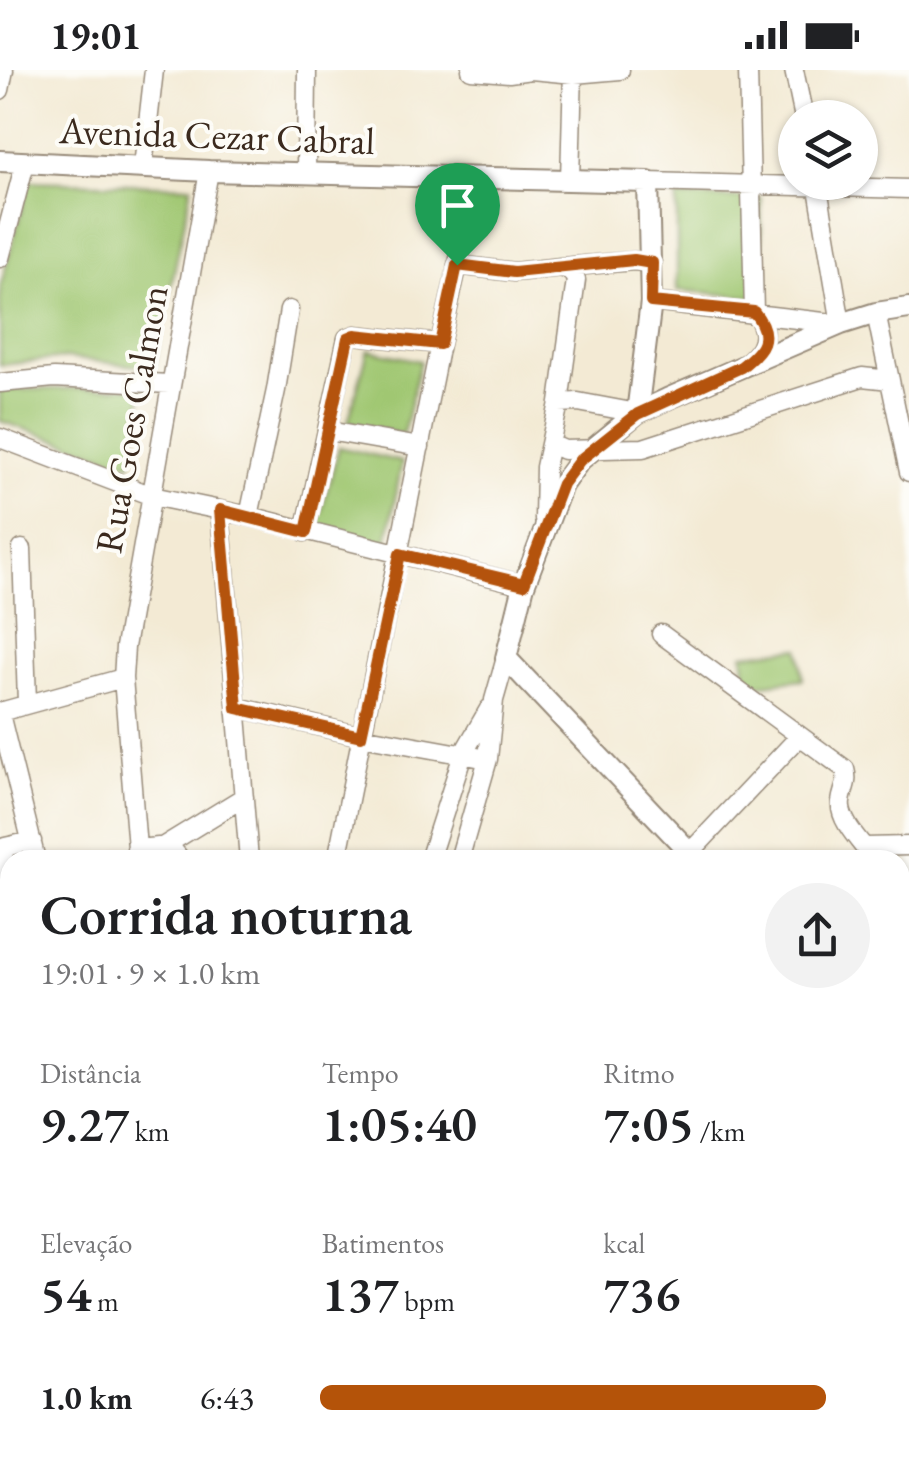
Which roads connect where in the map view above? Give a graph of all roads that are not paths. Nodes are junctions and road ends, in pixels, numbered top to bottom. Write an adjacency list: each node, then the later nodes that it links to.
1 (4, 70): 10 (street)
2 (154, 70): 14 (street)
3 (307, 70): 16 (street)
4 (471, 70): 5 (street)
5 (531, 70): 9 (street)
6 (620, 70): 9 (street)
7 (748, 70): 21 (street)
8 (794, 70): 11 (street)
9 (574, 72): 18 (street)
10 (0, 90)
11 (800, 100)
12 (0, 159): 13 (main road, Avenida Cezar Cabral)
13 (25, 163): 14 (main road, Avenida Cezar Cabral); 25 (street)
14 (143, 167): 15 (main road, Avenida Cezar Cabral)
15 (209, 171): 16 (main road, Avenida Cezar Cabral); 39 (street, Rua Goes Calmon)
16 (306, 173): 17 (main road, Avenida Cezar Cabral)
17 (477, 180): 18 (main road, Avenida Cezar Cabral); 27 (street)
18 (570, 180): 19 (main road, Avenida Cezar Cabral)
19 (648, 182): 21 (street, Avenida Cezar Cabral); 26 (main road)
20 (778, 186): 21 (street, Avenida Cezar Cabral)
21 (749, 187): 32 (street)
22 (878, 188): 23 (street, Avenida Cezar Cabral)
23 (909, 189)
24 (820, 200): 34 (street)
25 (0, 258)
26 (652, 263): 28 (street); 29 (main road)
27 (457, 265): 28 (street); 35 (street)
28 (561, 267): 40 (street)
29 (651, 302): 32 (street); 42 (main road)
30 (909, 308): 33 (main road)
31 (289, 310): 51 (street)
32 (754, 312): 34 (street); 36 (street)
33 (876, 313): 34 (main road); 37 (street)
34 (840, 324): 36 (main road)
35 (440, 344): 43 (street); 46 (street)
36 (741, 367): 42 (main road)
37 (890, 380): 41 (street); 47 (street)
38 (0, 383): 39 (street)
39 (169, 384): 49 (street, Rua Goes Calmon)
40 (559, 403): 42 (street); 45 (street)
41 (902, 408): 48 (street)
42 (638, 414): 47 (main road)
43 (328, 432): 46 (street); 52 (street)
44 (0, 438): 49 (street)
45 (551, 444): 47 (street); 53 (street)
46 (420, 447): 55 (street)
47 (594, 450): 53 (main road)
48 (909, 472)
49 (152, 496): 50 (street); 59 (street, Rua Goes Calmon)
50 (220, 510): 51 (street); 62 (street)
51 (249, 516): 52 (street)
52 (306, 532): 55 (street)
53 (543, 536): 56 (main road)
54 (22, 549): 61 (street)
55 (400, 554): 56 (street); 64 (street)
56 (524, 584): 58 (main road)
57 (661, 634): 65 (street)
58 (506, 658): 60 (street); 80 (main road)
59 (123, 678): 61 (street); 73 (street, Rua Goes Calmon)
60 (494, 700): 66 (street); 67 (street)
61 (27, 704): 63 (street)
62 (237, 708): 64 (street); 68 (street)
63 (0, 713): 72 (street)
64 (361, 736): 66 (street); 77 (street)
65 (800, 736): 81 (street); 82 (street)
66 (464, 754): 67 (street); 78 (street)
67 (488, 759): 79 (street)
68 (244, 797): 69 (street); 76 (street)
69 (164, 846): 74 (street); 75 (street)
70 (4, 850): 71 (street)
71 (27, 850)
72 (34, 850)
73 (137, 850)
74 (152, 850)
75 (175, 850)
76 (248, 850)
77 (339, 850)
78 (432, 850)
79 (462, 850)
80 (684, 850)
81 (696, 850)
82 (867, 850)

